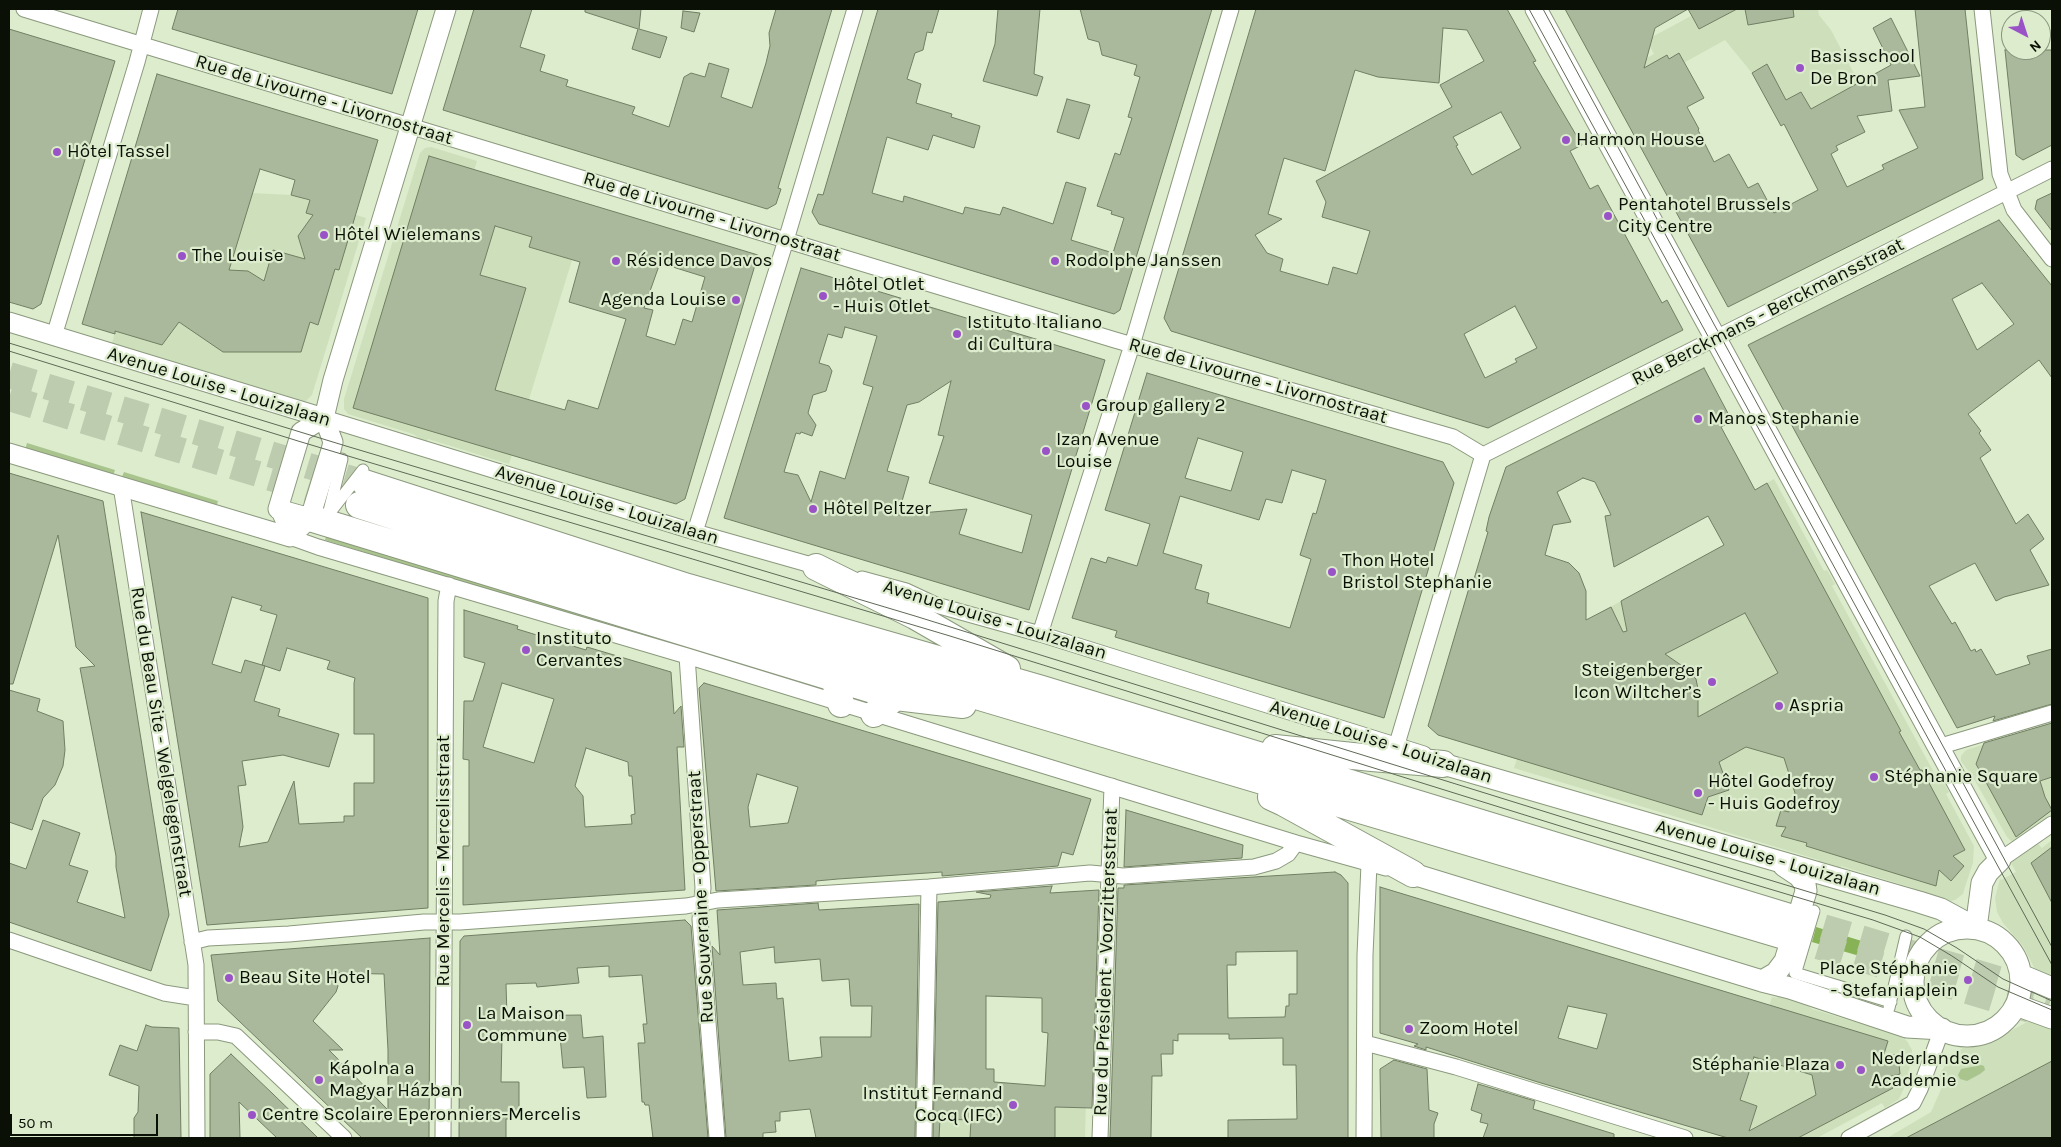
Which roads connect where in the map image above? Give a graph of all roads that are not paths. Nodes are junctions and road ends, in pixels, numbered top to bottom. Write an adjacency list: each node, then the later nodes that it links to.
1 (24, 9): 8 (street, Rue de Livourne - Livornostraat)
2 (151, 9): 8 (street)
3 (446, 9): 9 (street)
4 (855, 9): 12 (street)
5 (1231, 9): 17 (street)
6 (1536, 9): 16 (main road)
7 (1982, 9): 11 (street)
8 (142, 45): 9 (street, Rue de Livourne - Livornostraat); 15 (street)
9 (411, 126): 12 (street, Rue de Livourne - Livornostraat); 18 (street)
10 (2052, 169): 11 (street, Rue Berckmans - Berckmansstraat)
11 (2006, 193): 13 (street); 16 (street, Rue Berckmans - Berckmansstraat)
12 (786, 240): 17 (street, Rue de Livourne - Livornostraat); 25 (street)
13 (2052, 259)
14 (9, 322): 15 (street, Avenue Louise - Louizalaan)
15 (54, 336): 18 (street, Avenue Louise - Louizalaan)
16 (1716, 338): 20 (street, Rue Berckmans - Berckmansstraat); 39 (main road)
17 (1132, 345): 20 (street, Rue de Livourne - Livornostraat); 29 (street)
18 (324, 418): 23 (street); 24 (street); 25 (street, Avenue Louise - Louizalaan)
19 (9, 453): 22 (street)
20 (1483, 455): 38 (street)
21 (364, 482): 21 (street); 32 (highway); 35 (highway)
22 (121, 486): 26 (street); 58 (street, Rue du Beau Site - Welgelegenstraat)
23 (278, 509): 24 (street); 26 (street)
24 (310, 518): 26 (street); 31 (highway)
25 (695, 532): 27 (street, Avenue Louise - Louizalaan)
26 (290, 537): 28 (street)
27 (816, 566): 29 (street, Avenue Louise - Louizalaan); 32 (highway)
28 (450, 585): 30 (street); 53 (street, Rue Mercelis - Mercelisstraat)
29 (1040, 634): 38 (street, Avenue Louise - Louizalaan)
30 (687, 656): 34 (street); 51 (street, Rue Souveraine - Opperstraat)
31 (834, 678): 33 (highway); 34 (highway)
32 (1042, 689): 40 (highway)
33 (896, 697): 35 (highway); 37 (highway)
34 (841, 704): 37 (street)
35 (1033, 713): 40 (highway)
36 (2052, 713): 39 (street)
37 (874, 714): 42 (street)
38 (1397, 744): 41 (street, Avenue Louise - Louizalaan)
39 (1938, 747): 45 (main road)
40 (1212, 754): 41 (highway); 48 (highway); 54 (highway)
41 (1444, 764): 46 (main road, Avenue Louise - Louizalaan)
42 (1112, 786): 44 (street); 49 (street, Rue du Président - Voorzittersstraat)
43 (2052, 824): 45 (street)
44 (1296, 843): 47 (street); 49 (street)
45 (2000, 860): 55 (main road)
46 (1778, 862): 55 (main road, Avenue Louise - Louizalaan); 60 (main road)
47 (1369, 864): 48 (street); 67 (street)
48 (1413, 874): 60 (main road)
49 (1108, 875): 50 (street); 74 (street, Rue du Président - Voorzittersstraat)
50 (929, 887): 51 (street); 73 (street)
51 (702, 903): 53 (street); 72 (street, Rue Souveraine - Opperstraat)
52 (1816, 910): 56 (street)
53 (444, 922): 58 (street); 71 (street, Rue Mercelis - Mercelisstraat)
54 (1784, 925)
55 (1976, 928): 59 (main road); 65 (main road)
56 (1904, 938)
57 (9, 940): 62 (street)
58 (192, 942): 62 (street, Rue du Beau Site - Welgelegenstraat)
59 (2021, 975): 61 (main road); 63 (main road)
60 (1762, 982): 65 (main road)
61 (2052, 988)
62 (196, 998): 66 (street, Rue du Beau Site - Welgelegenstraat)
63 (2016, 1005): 64 (main road); 65 (main road)
64 (2052, 1018)
65 (1942, 1029): 68 (street)
66 (196, 1032): 69 (street, Rue du Beau Site - Welgelegenstraat); 70 (street)
67 (1366, 1043): 75 (street); 76 (street)
68 (1858, 1136)
69 (197, 1138)
70 (344, 1138)
71 (444, 1138)
72 (717, 1138)
73 (924, 1138)
74 (1100, 1138)
75 (1364, 1138)
76 (1685, 1138)

